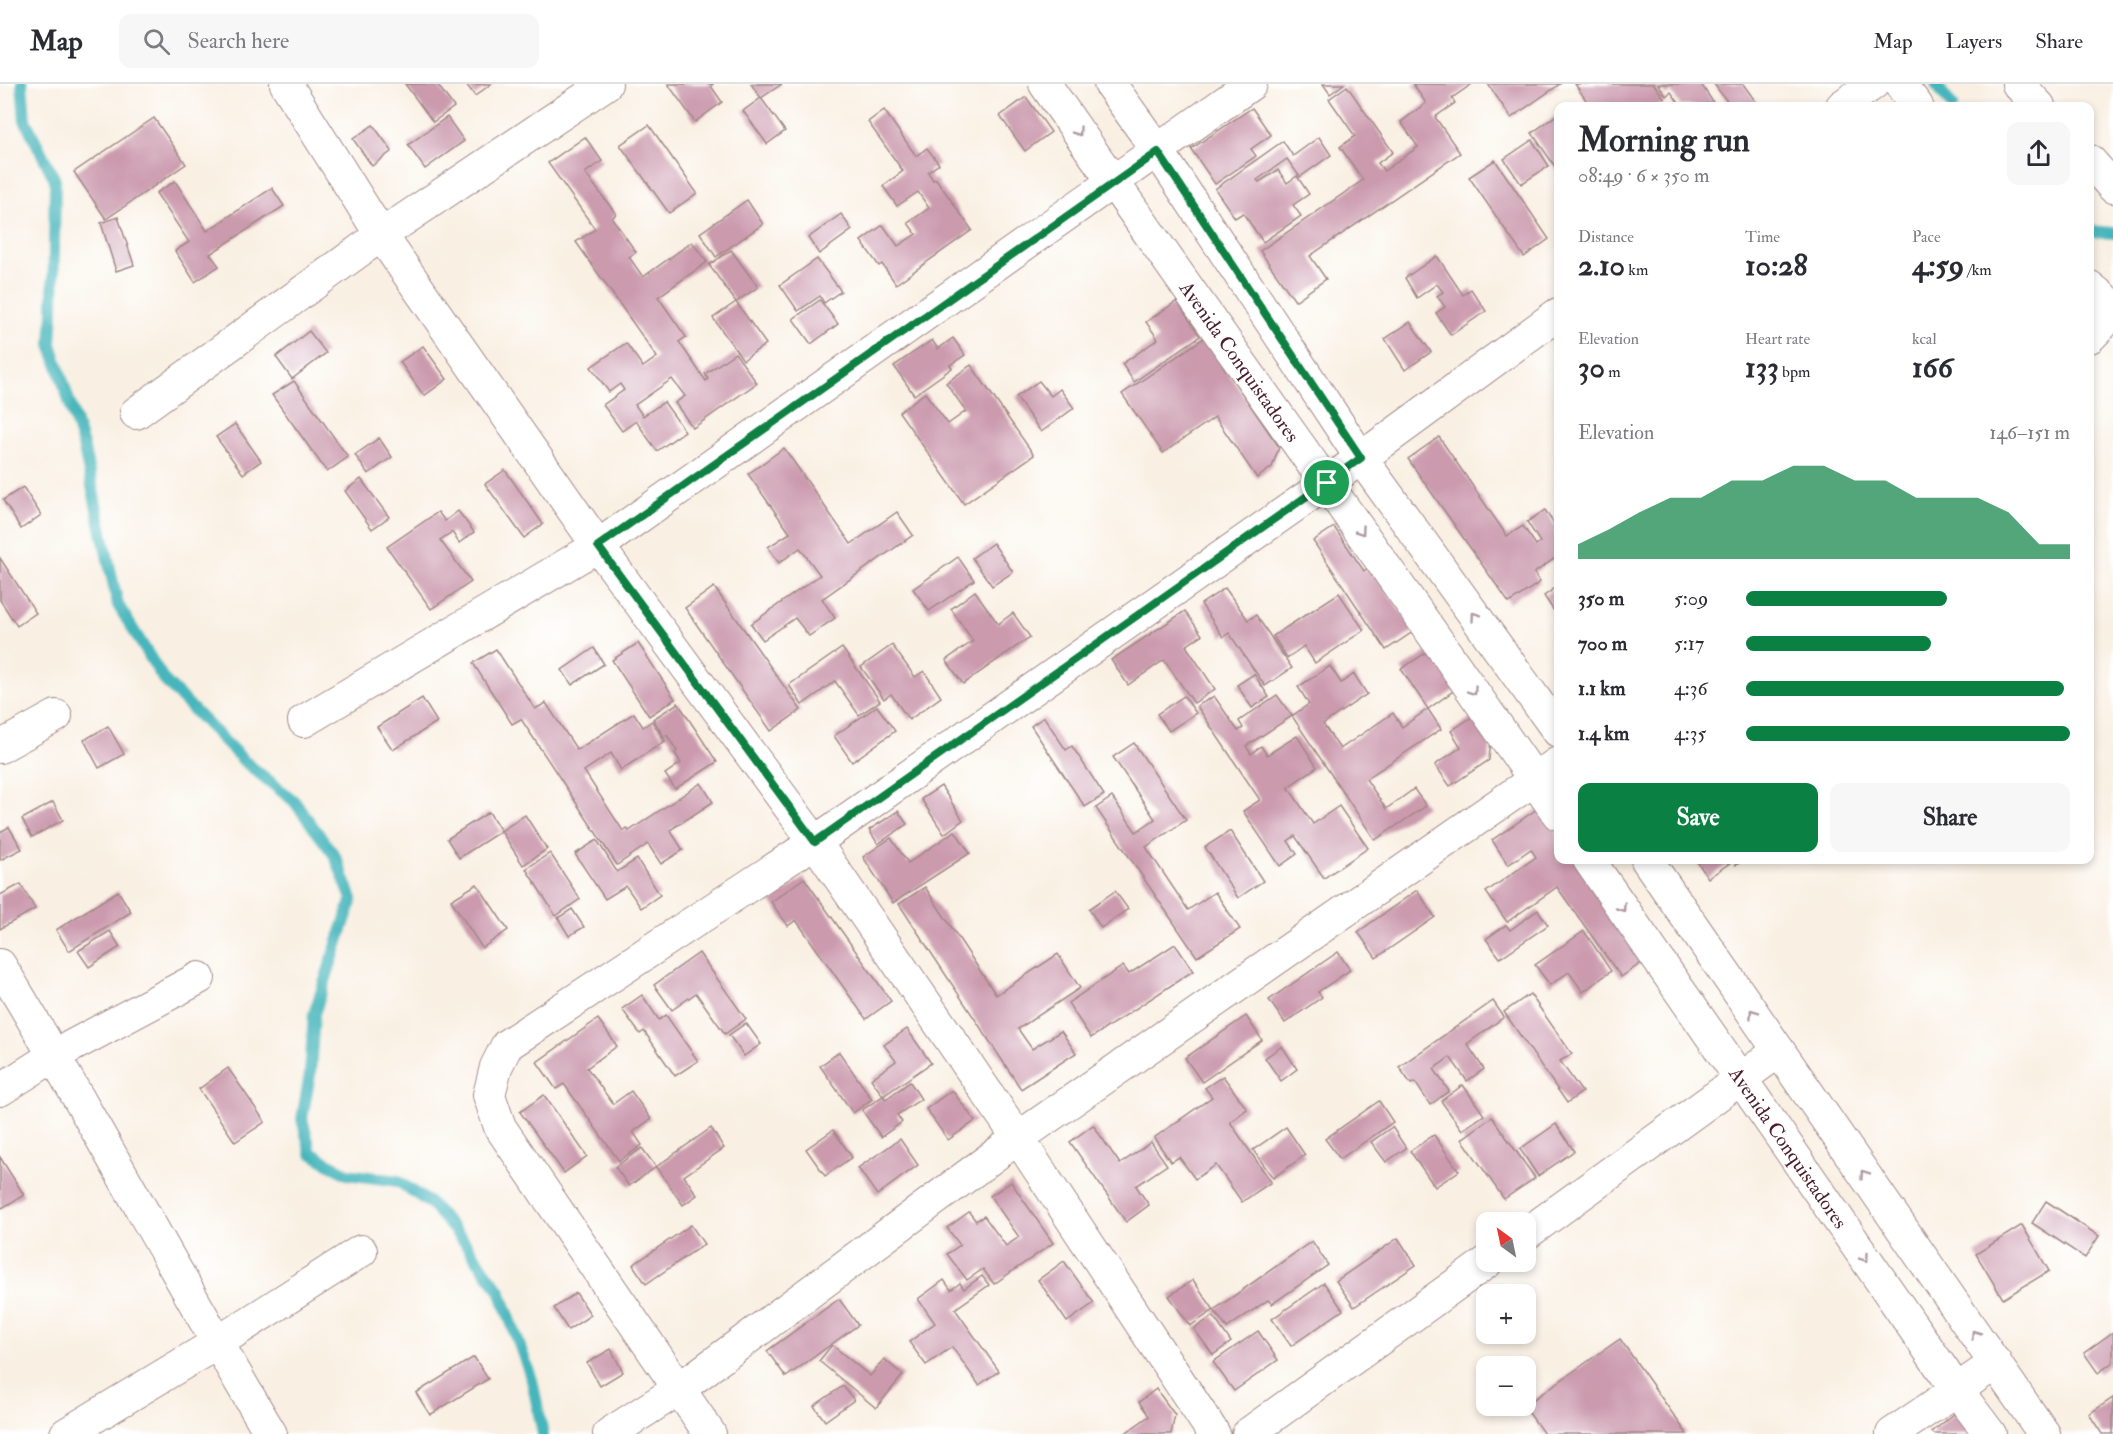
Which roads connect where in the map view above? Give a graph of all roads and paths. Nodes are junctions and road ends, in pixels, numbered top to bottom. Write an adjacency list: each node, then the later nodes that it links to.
1 (286, 84): 16 (street)
2 (606, 84): 16 (street)
3 (1045, 84): 14 (street, Avenida Conquistadores, one-way to 14)
4 (1110, 84): 12 (street)
5 (1251, 84): 12 (street)
6 (1873, 84): 9 (street)
7 (1900, 84): 10 (street)
8 (2018, 84): 11 (street)
9 (1848, 102)
10 (1914, 102)
11 (2034, 102)
12 (1158, 152): 14 (street); 23 (street)
13 (2094, 166): 15 (street)
14 (1113, 182): 24 (street, Avenida Conquistadores); 25 (street)
15 (2113, 187)
16 (381, 235): 22 (street); 25 (street)
17 (2094, 290): 18 (street)
18 (2113, 306)
19 (2113, 313): 21 (street)
20 (1554, 317): 23 (street)
21 (2094, 333)
22 (136, 413)
23 (1361, 458): 24 (street); 28 (street, one-way to 23)
24 (1327, 483): 30 (street, Avenida Conquistadores, one-way to 30); 32 (street)
25 (598, 546): 27 (street); 32 (street)
26 (56, 716): 29 (street)
27 (304, 721)
28 (1554, 725)
29 (0, 747)
30 (1547, 772): 31 (street, Avenida Conquistadores); 41 (street)
31 (1554, 799)
32 (815, 842): 41 (street); 47 (street)
33 (1592, 864): 39 (street, Avenida Conquistadores, one-way to 39)
34 (1650, 864): 37 (street, one-way to 34)
35 (0, 965): 38 (street)
36 (199, 978): 38 (street)
37 (1779, 1051): 39 (street); 46 (street, one-way to 37)
38 (55, 1055): 40 (street); 45 (street)
39 (1740, 1079): 42 (street); 48 (street, Avenida Conquistadores, one-way to 48)
40 (0, 1090)
41 (1018, 1138): 47 (street); 53 (street)
42 (1536, 1227)
43 (361, 1251): 45 (street)
44 (1476, 1270): 54 (street)
45 (216, 1343): 49 (street); 50 (street)
46 (1996, 1364): 48 (street); 57 (street)
47 (679, 1389): 51 (street); 52 (street)
48 (1956, 1389): 55 (street); 56 (street, Avenida Conquistadores)
49 (66, 1434)
50 (271, 1434)
51 (609, 1434)
52 (710, 1434)
53 (1214, 1434)
54 (1248, 1434)
55 (1892, 1434)
56 (1990, 1434)
57 (2044, 1434)

